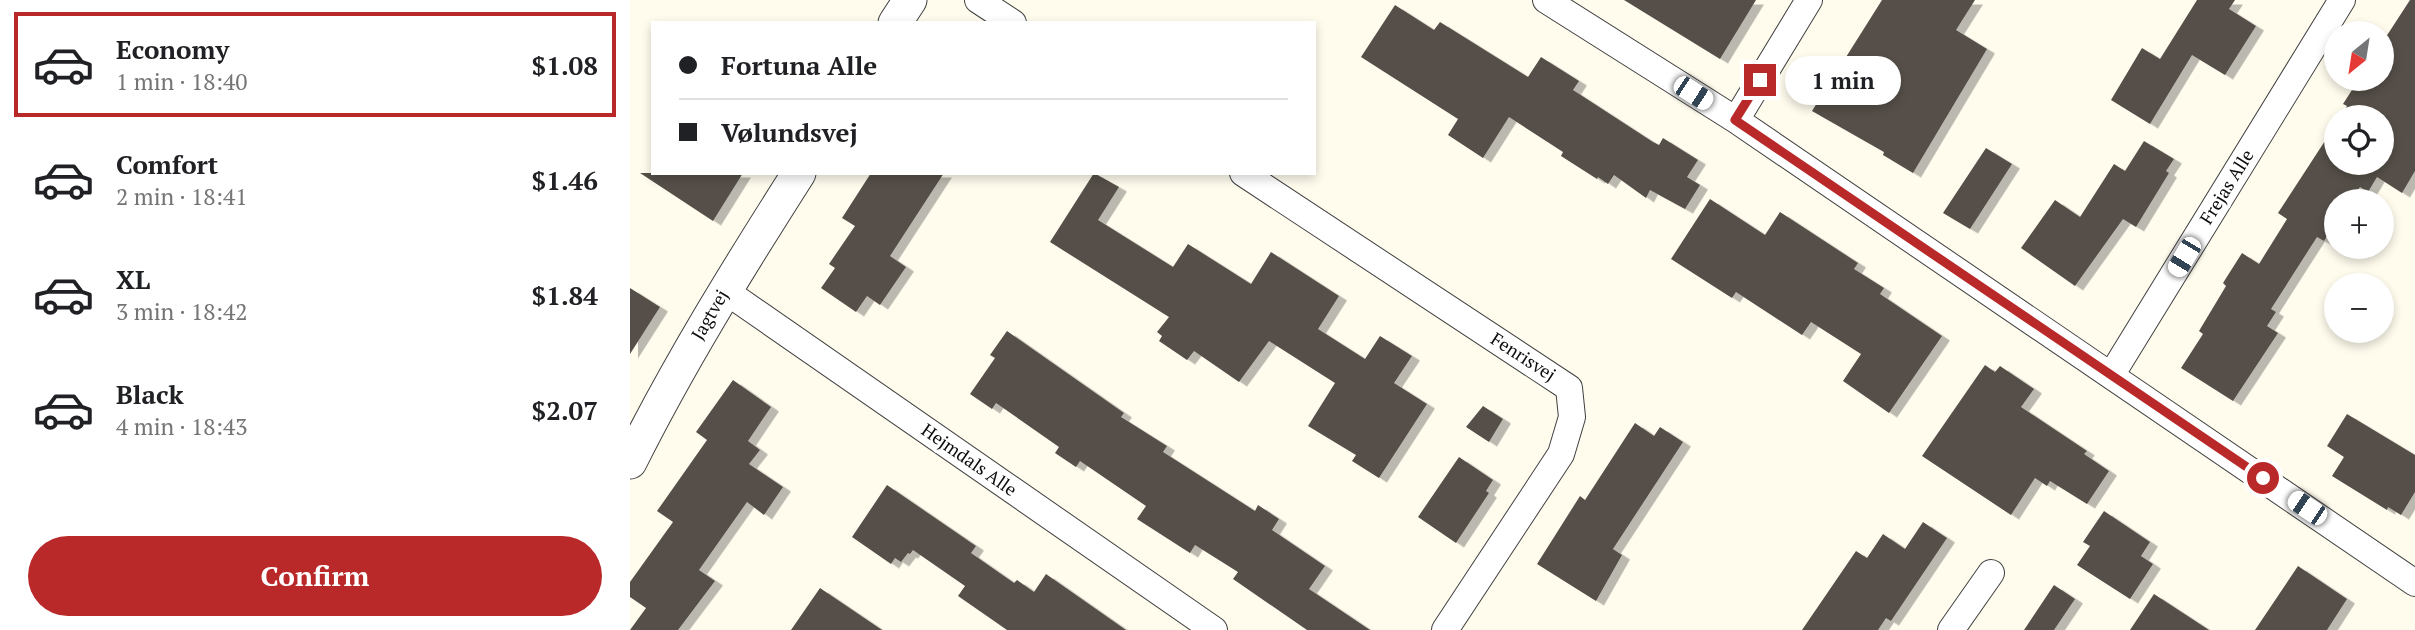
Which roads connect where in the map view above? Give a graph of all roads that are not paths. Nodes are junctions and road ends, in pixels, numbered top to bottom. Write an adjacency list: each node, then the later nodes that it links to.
1 (910, 0): 6 (street)
2 (978, 0): 7 (street)
3 (1546, 0): 8 (street)
4 (1810, 0): 8 (street)
5 (2342, 0): 12 (street, Frejas Alle)
6 (896, 21)
7 (1010, 21)
8 (1735, 120): 12 (street)
9 (798, 175): 11 (street, Jagtvej)
10 (1246, 175): 17 (street, Fenrisvej)
11 (724, 290): 13 (street, Jagtvej); 16 (street, Hejmdals Alle)
12 (2112, 374): 15 (street)
13 (630, 462)
14 (1991, 573): 18 (street)
15 (2415, 583)
16 (1214, 630)
17 (1445, 630)
18 (1951, 630)

